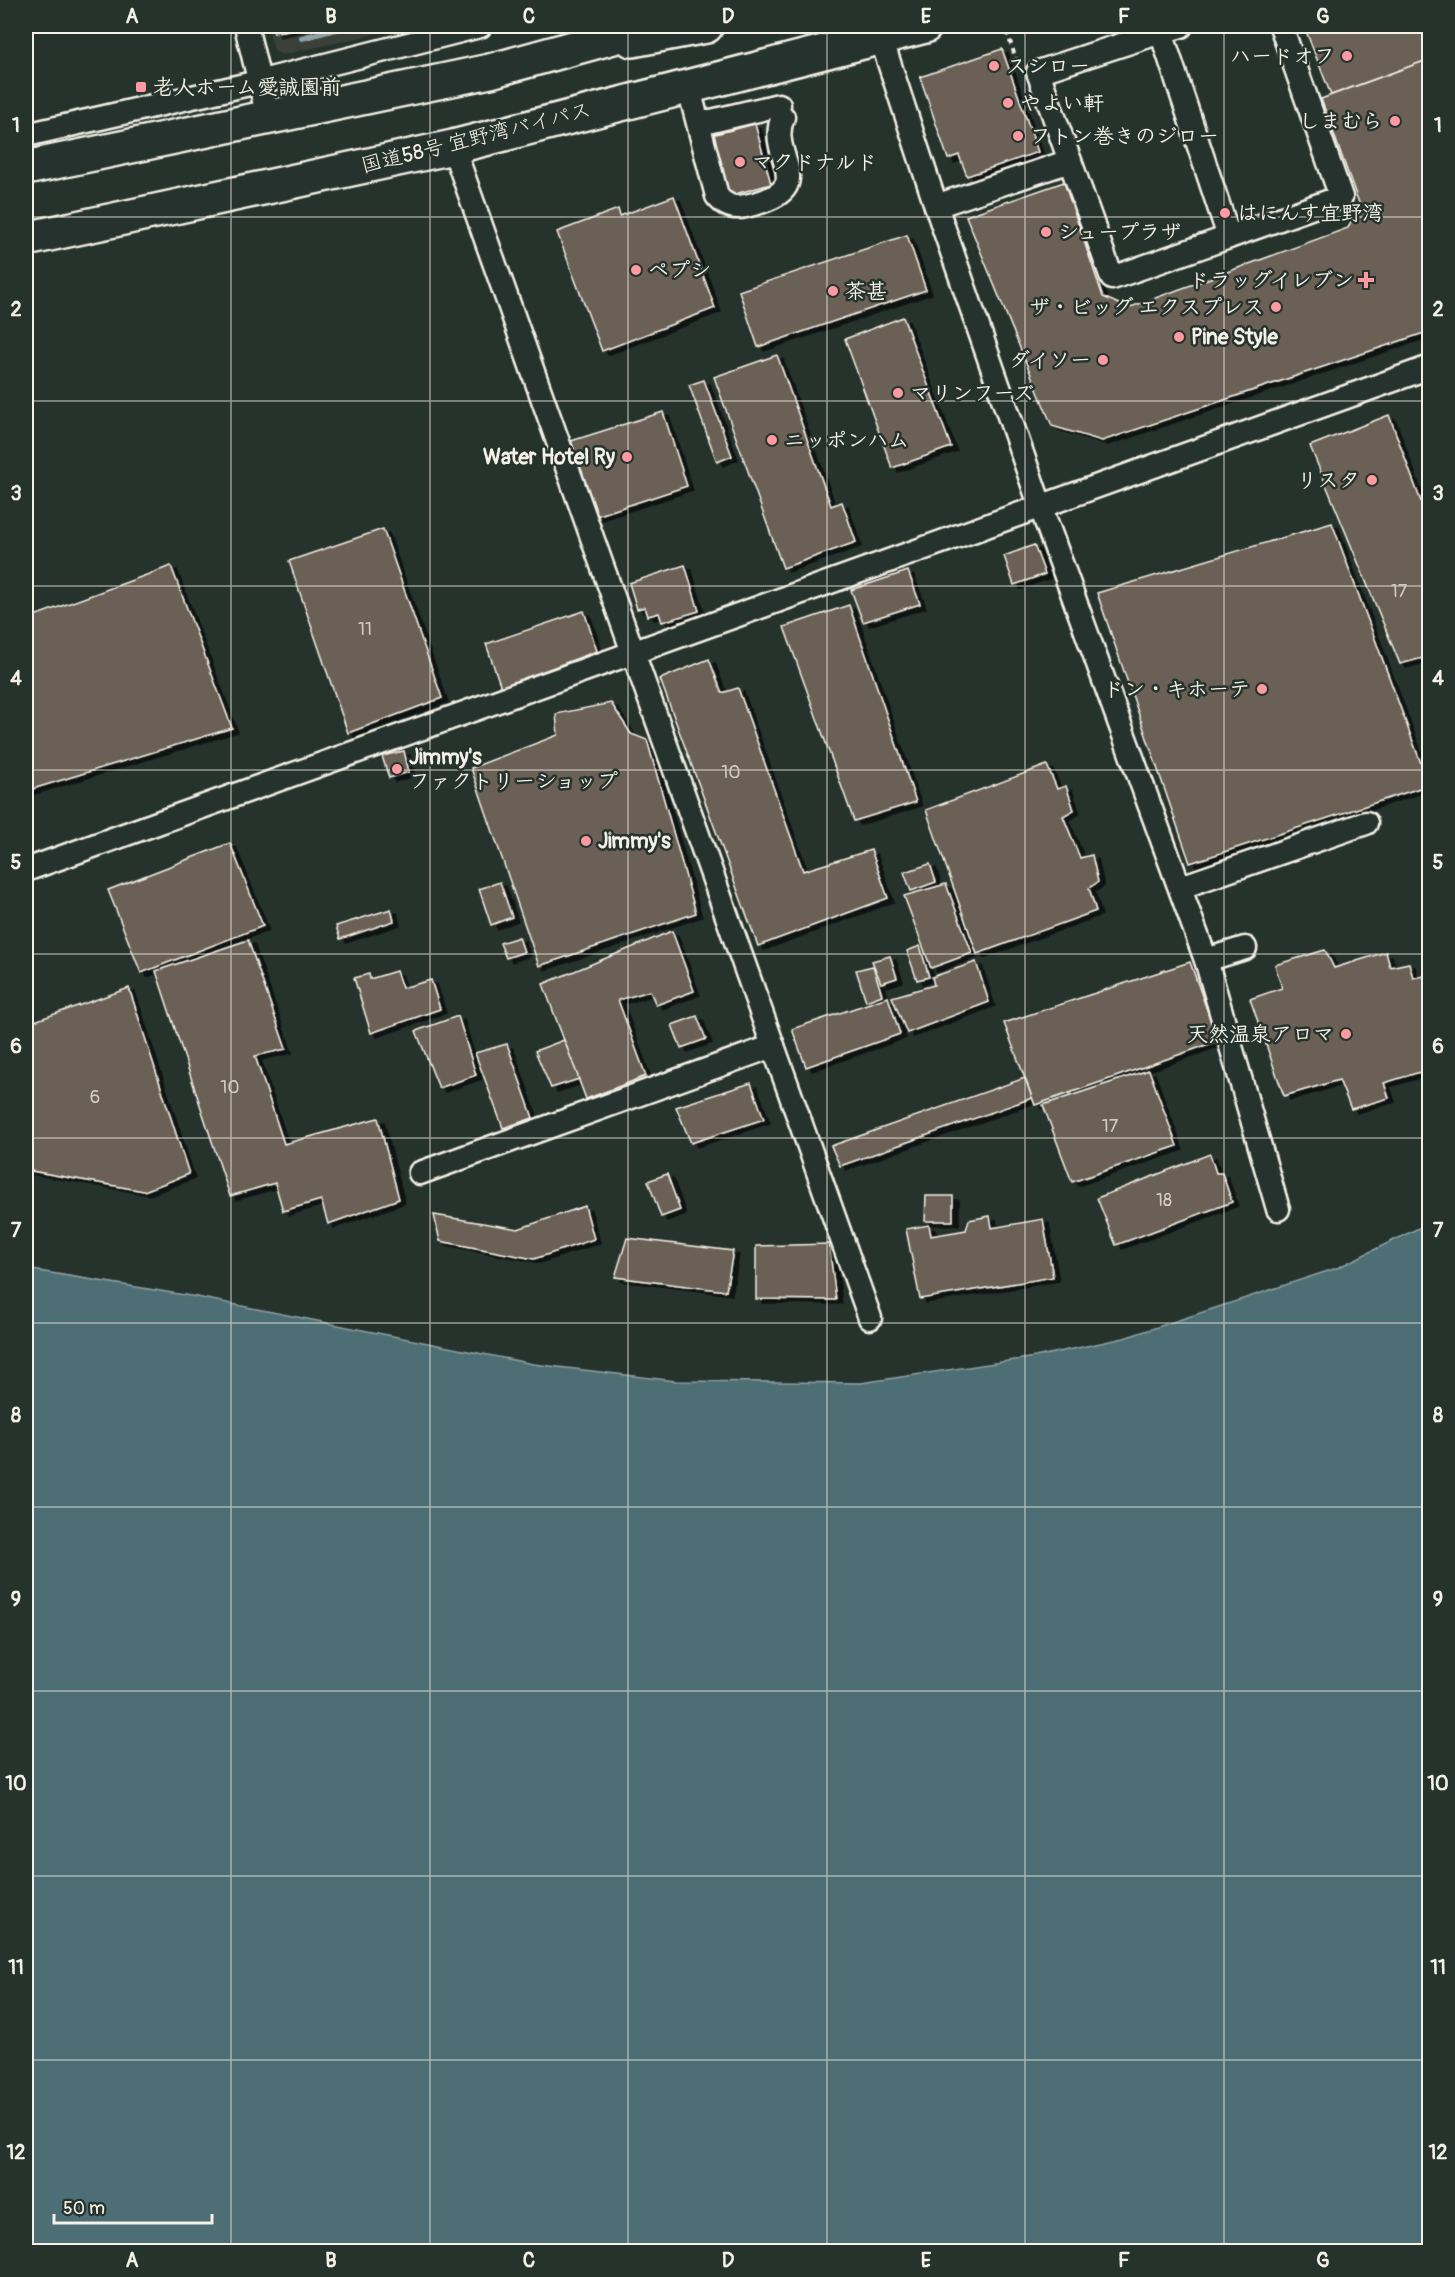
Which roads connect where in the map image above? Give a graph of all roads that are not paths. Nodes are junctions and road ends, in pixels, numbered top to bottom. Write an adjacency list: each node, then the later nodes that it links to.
1 (246, 26): 10 (street)
2 (480, 26): 10 (street)
3 (653, 26): 9 (highway)
4 (706, 26): 9 (highway)
5 (925, 26): 8 (highway, 国道58号 宜野湾バイパス)
6 (1281, 26): 19 (street)
7 (1167, 28): 16 (street); 19 (street)
8 (871, 29): 11 (highway, 国道58号 宜野湾バイパス); 18 (street)
9 (490, 71): 12 (highway)
10 (258, 82): 12 (street); 14 (street)
11 (688, 85): 13 (street); 15 (highway, 国道58号 宜野湾バイパス)
12 (268, 117): 17 (highway)
13 (699, 124): 13 (street)
14 (26, 135)
15 (453, 147): 20 (highway, 国道58号 宜野湾バイパス); 23 (street)
16 (1070, 161): 18 (street); 19 (street)
17 (26, 168)
18 (936, 206): 22 (street)
19 (1229, 237)
20 (26, 239)
21 (1430, 367): 22 (street)
22 (1040, 505): 23 (street); 26 (street)
23 (632, 652): 25 (street); 29 (street)
24 (1366, 823): 26 (street)
25 (26, 870)
26 (1181, 887): 28 (street)
27 (1245, 948): 28 (street)
28 (1206, 960): 31 (street)
29 (773, 1046): 30 (street); 32 (street)
30 (420, 1173)
31 (1278, 1209)
32 (870, 1317)

